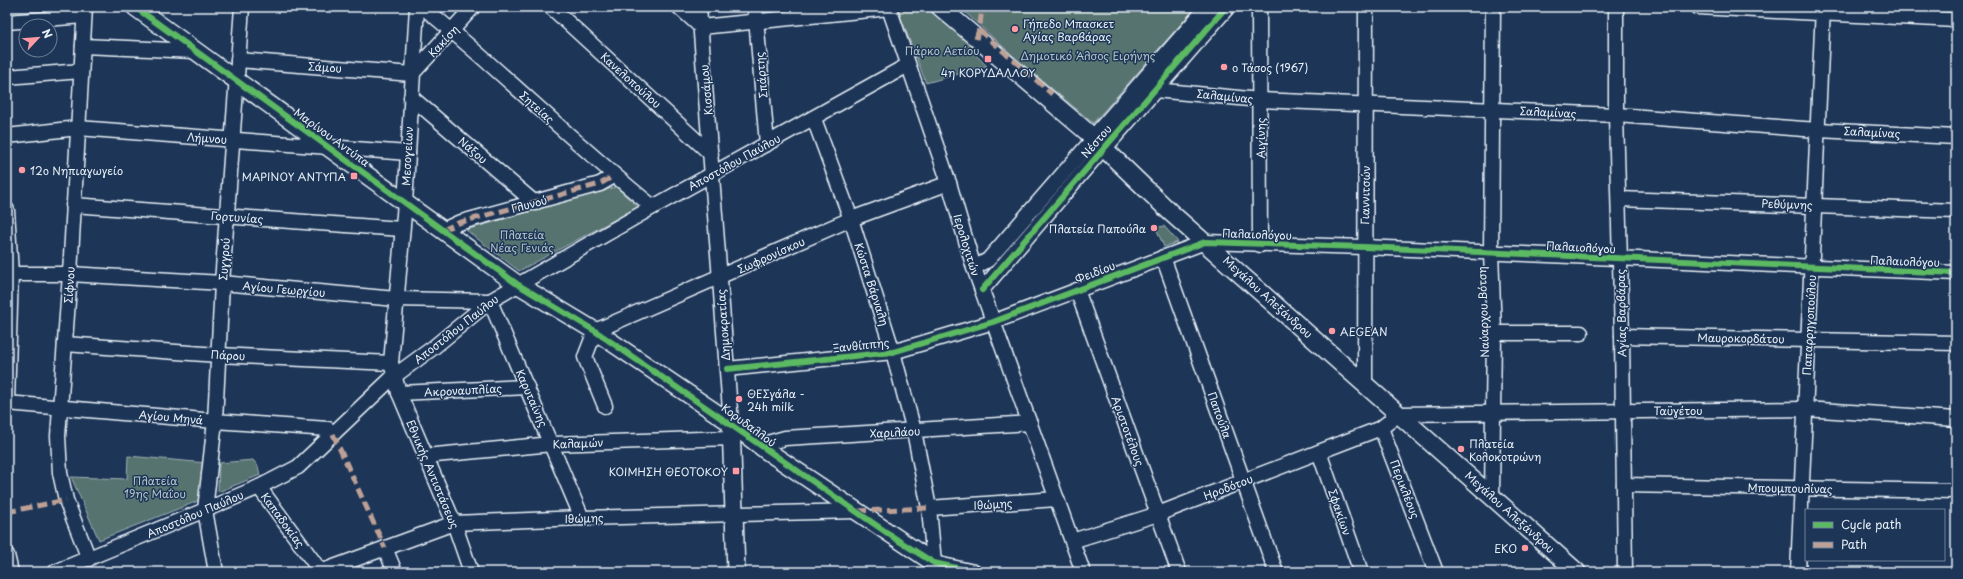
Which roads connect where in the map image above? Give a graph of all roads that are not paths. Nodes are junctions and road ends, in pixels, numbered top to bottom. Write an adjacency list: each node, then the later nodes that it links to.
1 (242, 7): 28 (street, Συγγρού)
2 (417, 7): 31 (street, Μεσογείων)
3 (423, 7): 25 (street, Σητείας)
4 (473, 7): 25 (street, Κακίση)
5 (551, 7): 50 (street, Κανελοπούλου)
6 (679, 7): 24 (street)
7 (699, 7): 24 (street, Κισσάμου)
8 (755, 7): 23 (street, Σπάρτης)
9 (940, 7): 46 (street, Μεγάλου Αλεξάνδρου)
10 (1209, 7): 34 (street, Νέστου)
11 (1226, 7): 34 (street, Νέστου)
12 (1259, 7): 36 (street, Αιγίνης)
13 (1366, 7): 37 (street, Γιαννιτσών)
14 (1493, 7): 38 (street, Ναύαρχου Βότση)
15 (1616, 7): 39 (street, Αγίας Βαρβάρας)
16 (1698, 7): 19 (street)
17 (890, 8): 23 (street); 29 (street, Ιερολοχιτών)
18 (142, 9): 27 (street, Μαρίνου Αντύπα)
19 (1823, 10): 21 (street); 42 (street, Παπαρρηγοπούλου)
20 (85, 12): 22 (street); 26 (street, Σίφνου)
21 (1956, 20)
22 (7, 22)
23 (756, 22): 24 (street); 47 (street, Σπάρτης)
24 (701, 26): 50 (street, Κισσάμου)
25 (453, 31): 31 (street, Κακίση); 52 (street, Σητείας)
26 (83, 46): 27 (street); 30 (street, Σίφνου)
27 (194, 51): 33 (street, Μαρίνου Αντύπα)
28 (238, 60): 31 (street, Σάμου); 33 (street, Συγγρού)
29 (908, 65): 40 (street, Αποστόλου Παύλου); 53 (street, Ιερολοχιτών)
30 (81, 71): 32 (street); 41 (street, Σίφνου)
31 (412, 74): 35 (street, Μεσογείων)
32 (7, 78)
33 (238, 82): 45 (street, Συγγρού); 48 (street, Μαρίνου Αντύπα)
34 (1149, 85): 36 (street, Σαλαμίνας); 46 (street, Νέστου)
35 (411, 97): 49 (street, Μεσογείων); 56 (street, Νάξου)
36 (1260, 100): 37 (street, Σαλαμίνας); 67 (street, Αιγίνης)
37 (1366, 104): 38 (street, Σαλαμίνας); 68 (street, Γιαννιτσών)
38 (1493, 110): 39 (street, Σαλαμίνας); 69 (street, Ναύαρχου Βότση)
39 (1616, 115): 42 (street, Σαλαμίνας); 54 (street, Αγίας Βαρβάρας)
40 (814, 119): 47 (street, Αποστόλου Παύλου); 63 (street, Κώστα Βάρναλη)
41 (78, 128): 43 (street, Λήμνου); 45 (street, Λήμνου); 58 (street, Σίφνου)
42 (1818, 130): 44 (street, Σαλαμίνας); 57 (street, Παπαρρηγοπούλου)
43 (7, 136)
44 (1956, 137)
45 (233, 140): 48 (street, Λήμνου); 62 (street, Συγγρού)
46 (1099, 143): 66 (street, Μεγάλου Αλεξάνδρου); 73 (street, Νέστου); 80 (street, Νέστου)
47 (767, 144): 51 (street, Αποστόλου Παύλου)
48 (326, 145): 49 (street, Λήμνου); 55 (street, Μαρίνου Αντύπα)
49 (408, 153): 55 (street, Μεσογείων)
50 (711, 154): 51 (street, Κισσάμου)
51 (712, 174): 59 (street, Αποστόλου Παύλου); 77 (street, Δημοκρατίας)
52 (614, 176): 56 (street, Γλυνού); 59 (street, Σητείας)
53 (949, 183): 63 (street, Σωφρονίσκου); 73 (street, Ιερολοχιτών)
54 (1619, 199): 57 (street, Ρεθύμνης); 71 (street, Αγίας Βαρβάρας)
55 (405, 202): 64 (street, Μεσογείων); 65 (street, Μαρίνου Αντύπα)
56 (535, 203): 65 (street, Γλυνού)
57 (1814, 205): 61 (street, Ρεθύμνης); 72 (street, Παπαρρηγοπούλου)
58 (73, 206): 62 (street, Γορτυνίας); 76 (street, Σίφνου)
59 (652, 207): 79 (street, Αποστόλου Παύλου)
60 (7, 210): 74 (street)
61 (1956, 211)
62 (227, 216): 64 (street, Γορτυνίας); 78 (street, Συγγρού)
63 (851, 219): 77 (street, Σωφρονίσκου); 92 (street, Κώστα Βάρναλη)
64 (401, 229): 82 (street, Μεσογείων)
65 (443, 230): 79 (street, Μαρίνου Αντύπα)
66 (1205, 242): 67 (street, Παλαιολόγου); 70 (street, Φειδίου); 96 (street, Μεγάλου Αλεξάνδρου)
67 (1260, 245): 68 (street, Παλαιολόγου)
68 (1364, 247): 69 (street, Παλαιολόγου); 96 (street, Γιαννιτσών)
69 (1491, 252): 71 (street, Παλαιολόγου); 86 (street, Ναύαρχου Βότση)
70 (1164, 258): 81 (street, Φειδίου); 117 (street, Παπούλα)
71 (1620, 259): 72 (street, Παλαιολόγου); 88 (street, Αγίας Βαρβάρας)
72 (1812, 267): 75 (street, Παλαιολόγου); 89 (street, Παπαρρηγοπούλου)
73 (974, 268): 80 (street, Ιερολοχιτών)
74 (9, 273): 76 (street, Αγίου Γεωργίου); 99 (street)
75 (1956, 273)
76 (70, 274): 78 (street, Αγίου Γεωργίου); 91 (street, Σίφνου)
77 (720, 277): 85 (street, Σωφρονίσκου); 94 (street, Δημοκρατίας)
78 (222, 283): 82 (street, Αγίου Γεωργίου); 93 (street, Συγγρού)
79 (517, 284): 83 (street, Αποστόλου Παύλου); 85 (street, Κορυδαλλού)
80 (982, 290): 84 (street, Ιερολοχιτών)
81 (1077, 290): 84 (street, Φειδίου); 128 (street, Αριστοτέλους)
82 (396, 299): 83 (street, Αγίου Γεωργίου); 95 (street, Μεσογείων)
83 (490, 301): 95 (street, Αποστόλου Παύλου); 97 (street, Καρυταίνης)
84 (993, 322): 92 (street, Ξανθίππης); 108 (street, Ιερολοχιτών)
85 (595, 331): 100 (street); 110 (street, Κορυδαλλού)
86 (1494, 333): 87 (street); 104 (street, Ναύαρχου Βότση)
87 (1581, 333)
88 (1622, 336): 89 (street, Μαυροκορδάτου); 103 (street, Αγίας Βαρβάρας)
89 (1808, 340): 90 (street, Μαυροκορδάτου); 102 (street, Παπαρρηγοπούλου)
90 (1956, 343)
91 (65, 344): 93 (street, Πάρου); 101 (street, Σίφνου)
92 (894, 352): 94 (street, Ξανθίππης); 111 (street, Κώστα Βάρναλη)
93 (218, 355): 95 (street, Πάρου); 107 (street, Συγγρού)
94 (727, 368): 110 (street, Δημοκρατίας)
95 (392, 370): 98 (street, Εθνικής Αντιστάσεως); 112 (street, Αποστόλου Παύλου)
96 (1365, 384): 105 (street, Μεγάλου Αλεξάνδρου)
97 (527, 387): 98 (street, Ακροναυπλίας); 113 (street, Καρυταίνης)
98 (399, 393): 116 (street, Εθνικής Αντιστάσεως)
99 (7, 403): 101 (street, Αγίου Μηνά)
100 (605, 406)
101 (61, 408): 107 (street, Αγίου Μηνά); 134 (street, Σίφνου)
102 (1805, 409): 103 (street, Ταϋγέτου); 106 (street, Ταϋγέτου); 120 (street, Παπαρρηγοπούλου)
103 (1623, 410): 104 (street, Ταϋγέτου); 118 (street, Αγίας Βαρβάρας)
104 (1494, 412): 105 (street, Ταϋγέτου); 122 (street, Ναύαρχου Βότση)
105 (1399, 414): 109 (street); 122 (street, Μεγάλου Αλεξάνδρου)
106 (1956, 419)
107 (215, 421): 112 (street, Αγίου Μηνά); 125 (street, Συγγρού)
108 (1030, 423): 111 (street, Χαριλάου); 123 (street, Ιερολοχιτών)
109 (1381, 428): 115 (street, Ηροδότου); 148 (street, Περικλέους)
110 (731, 430): 113 (street, Καλαμών); 114 (street, Κορυδαλλού); 127 (street, Δημοκρατίας)
111 (914, 431): 114 (street, Χαριλάου); 124 (street, Κώστα Βάρναλη)
112 (333, 434): 119 (street, Αποστόλου Παύλου)
113 (552, 444): 116 (street, Καλαμών); 129 (street, Καρυταίνης)
114 (767, 451): 126 (street, Κορυδαλλού)
115 (1319, 452): 117 (street, Ηροδότου); 147 (street, Σφακίων)
116 (425, 456): 130 (street, Εθνικής Αντιστάσεως)
117 (1244, 481): 128 (street, Ηροδότου); 146 (street, Παπούλα)
118 (1624, 485): 120 (street, Μπουμπουλίνας); 150 (street, Αγίας Βαρβάρας)
119 (259, 487): 125 (street, Αποστόλου Παύλου); 139 (street, Καπαδοκίας)
120 (1801, 488): 121 (street, Μπουμπουλίνας); 151 (street, Παπαρρηγοπούλου)
121 (1956, 491)
122 (1492, 496): 149 (street, Μεγάλου Αλεξάνδρου)
123 (1057, 499): 124 (street, Ιθώμης); 131 (street, Ιερολοχιτών)
124 (929, 508): 135 (street, Κώστα Βάρναλη)
125 (205, 510): 134 (street, Αποστόλου Παύλου); 138 (street, Συγγρού)
126 (856, 511): 127 (street, Ιθώμης); 135 (street, Κορυδαλλού)
127 (734, 514): 129 (street, Ιθώμης); 142 (street, Δημοκρατίας)
128 (1158, 514): 131 (street, Ηροδότου); 145 (street, Αριστοτέλους)
129 (582, 518): 130 (street, Ιθώμης)
130 (454, 523): 132 (street, Ιθώμης); 141 (street, Εθνικής Αντιστάσεως)
131 (1072, 541): 144 (street, Ιερολοχιτών)
132 (385, 548): 139 (street, Ιθώμης); 140 (street)
133 (7, 555): 136 (street)
134 (89, 559): 137 (street, Αποστόλου Παύλου)
135 (935, 568): 143 (street, Κορυδαλλού)
136 (11, 572)
137 (55, 572)
138 (216, 572)
139 (321, 572)
140 (395, 572)
141 (471, 572)
142 (736, 572)
143 (974, 572)
144 (1082, 572)
145 (1179, 572)
146 (1276, 572)
147 (1362, 572)
148 (1436, 572)
149 (1577, 572)
150 (1625, 572)
151 (1798, 572)

